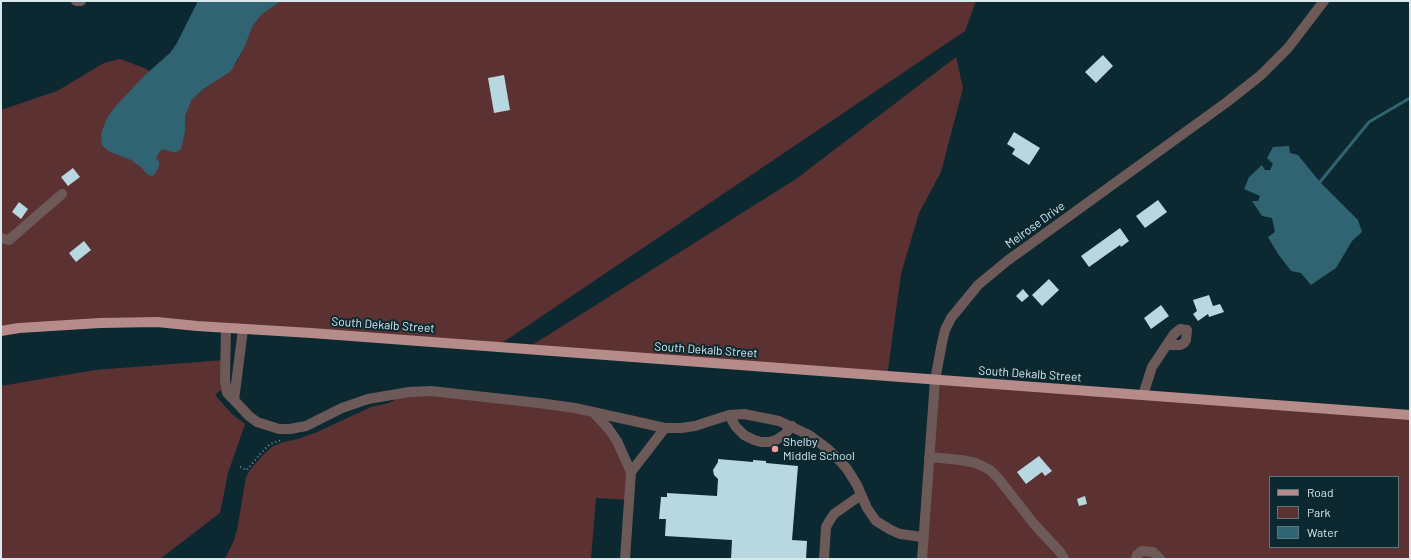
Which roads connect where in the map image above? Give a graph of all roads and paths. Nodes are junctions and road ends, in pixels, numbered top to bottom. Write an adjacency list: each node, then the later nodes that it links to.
1 (76, 1): 2 (street)
2 (81, 1)
3 (1324, 1): 10 (street, Melrose Drive)
4 (62, 194): 5 (street)
5 (1, 238)
6 (226, 328): 7 (main road, South Dekalb Street); 8 (main road, South Dekalb Street); 12 (street)
7 (243, 329): 10 (main road, South Dekalb Street); 12 (street)
8 (1, 331)
9 (1168, 345): 11 (street)
10 (935, 380): 11 (main road, South Dekalb Street); 18 (street, Melrose Drive)
11 (1143, 395): 15 (main road, South Dekalb Street)
12 (234, 400): 13 (street)
13 (595, 414): 17 (street); 19 (street)
14 (729, 415): 16 (street); 16 (street); 17 (street)
15 (1410, 415)
16 (792, 426): 20 (street)
17 (665, 428): 19 (street)
18 (929, 458): 21 (street, Melrose Drive); 25 (street)
19 (631, 472): 22 (street)
20 (861, 495): 21 (street); 23 (street)
21 (923, 537): 24 (street, Melrose Drive)
22 (625, 559)
23 (824, 559)
24 (922, 559)
25 (1064, 559)
26 (1136, 559): 27 (street)
27 (1160, 559)

